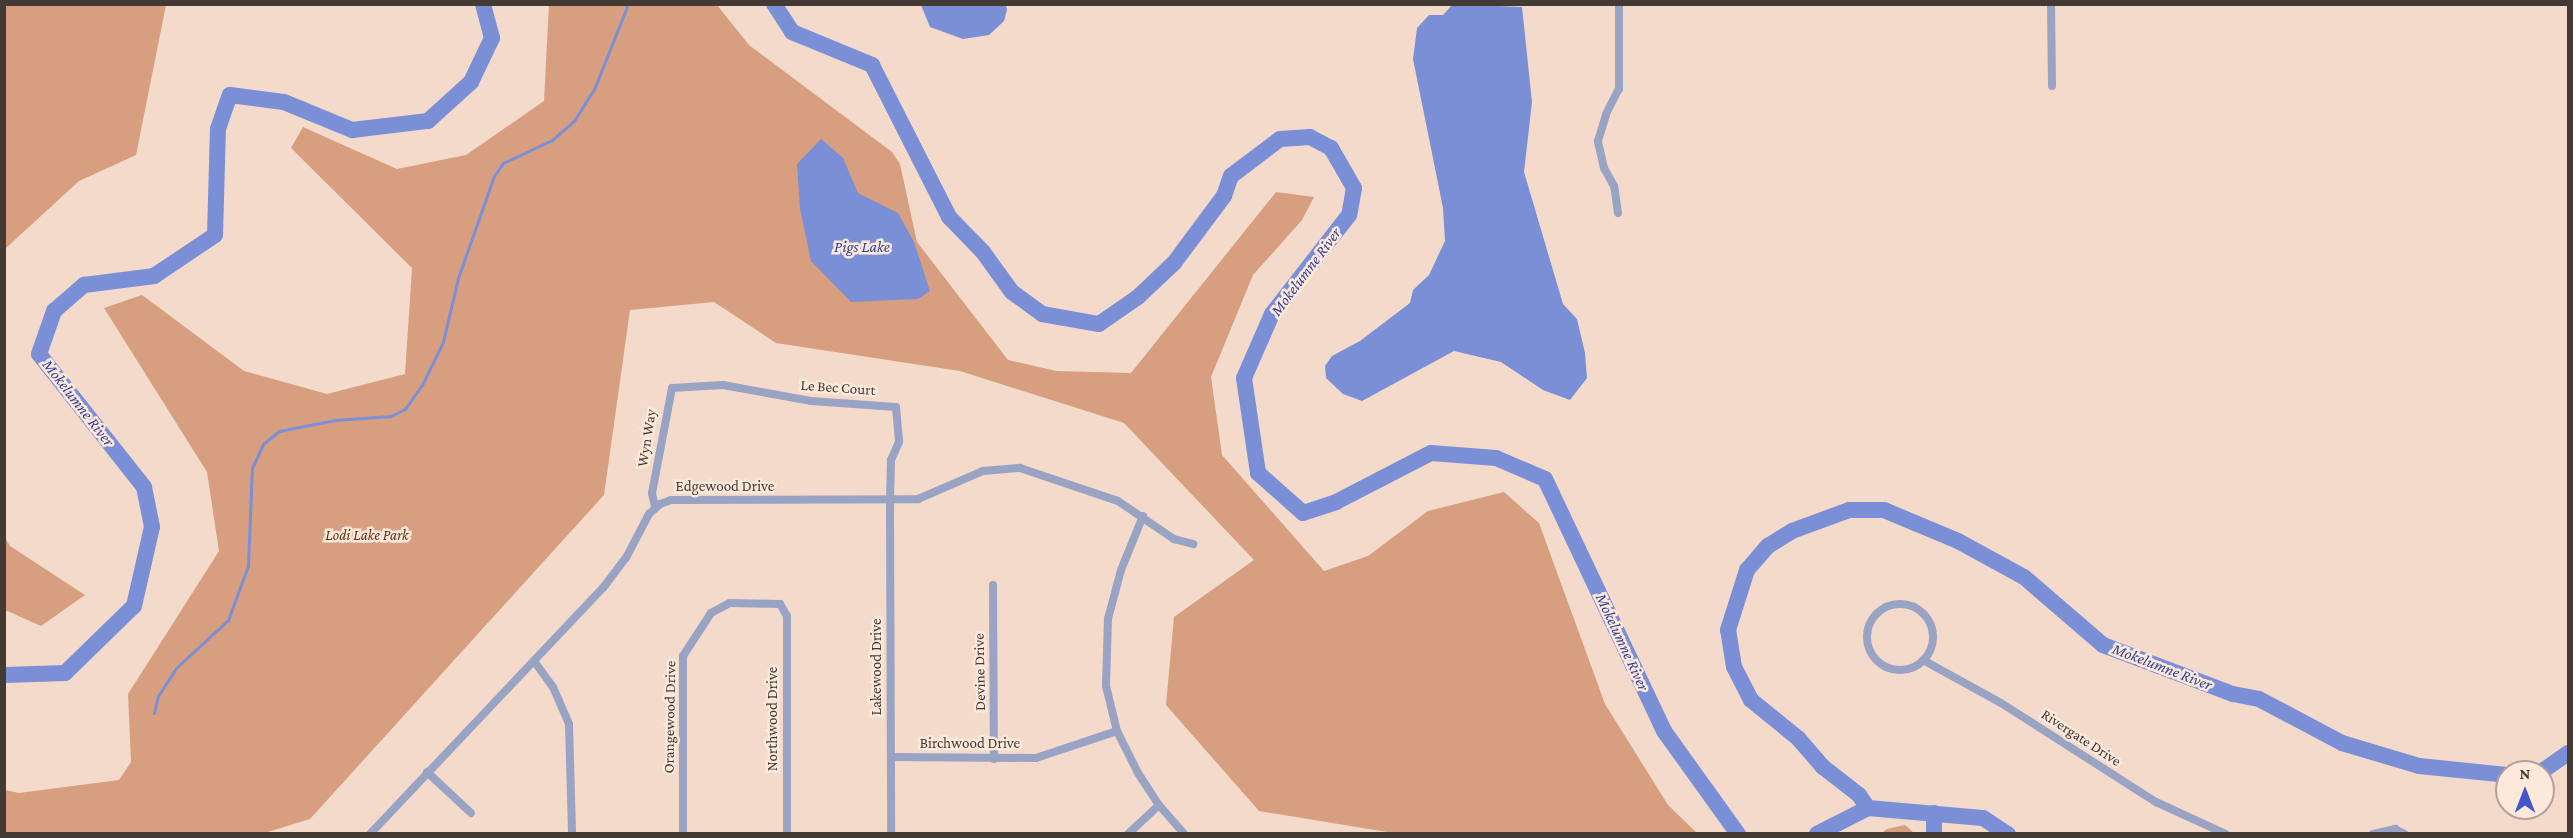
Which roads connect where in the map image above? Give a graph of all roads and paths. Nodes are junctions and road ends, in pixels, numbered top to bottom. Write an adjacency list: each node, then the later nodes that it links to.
1 (1619, 4): 4 (street)
2 (2051, 4): 3 (street)
3 (2052, 86)
4 (1618, 213)
5 (685, 385): 6 (street, Le Bec Court); 7 (street, Wyn Way)
6 (890, 500): 7 (street, Edgewood Drive); 8 (street, Edgewood Drive); 15 (street, Lakewood Drive)
7 (655, 507): 13 (street)
8 (1143, 516): 9 (street, Edgewood Drive); 14 (street)
9 (1194, 544)
10 (993, 585): 16 (street, Devine Drive)
11 (783, 605): 22 (street, Orangewood Drive); 23 (street, Northwood Drive)
12 (1923, 660): 12 (street); 27 (street, Rivergate Drive)
13 (534, 661): 17 (street); 21 (street)
14 (1118, 731): 16 (street, Birchwood Drive); 18 (street)
15 (891, 757): 16 (street, Birchwood Drive); 24 (street, Lakewood Drive)
16 (994, 759)
17 (426, 772): 19 (street); 20 (street)
18 (1159, 805): 25 (street); 26 (street)
19 (471, 813)
20 (370, 834)
21 (572, 834)
22 (683, 834)
23 (787, 834)
24 (891, 834)
25 (1128, 834)
26 (1184, 834)
27 (2226, 834)
28 (2373, 834): 29 (street)
29 (2405, 834)

